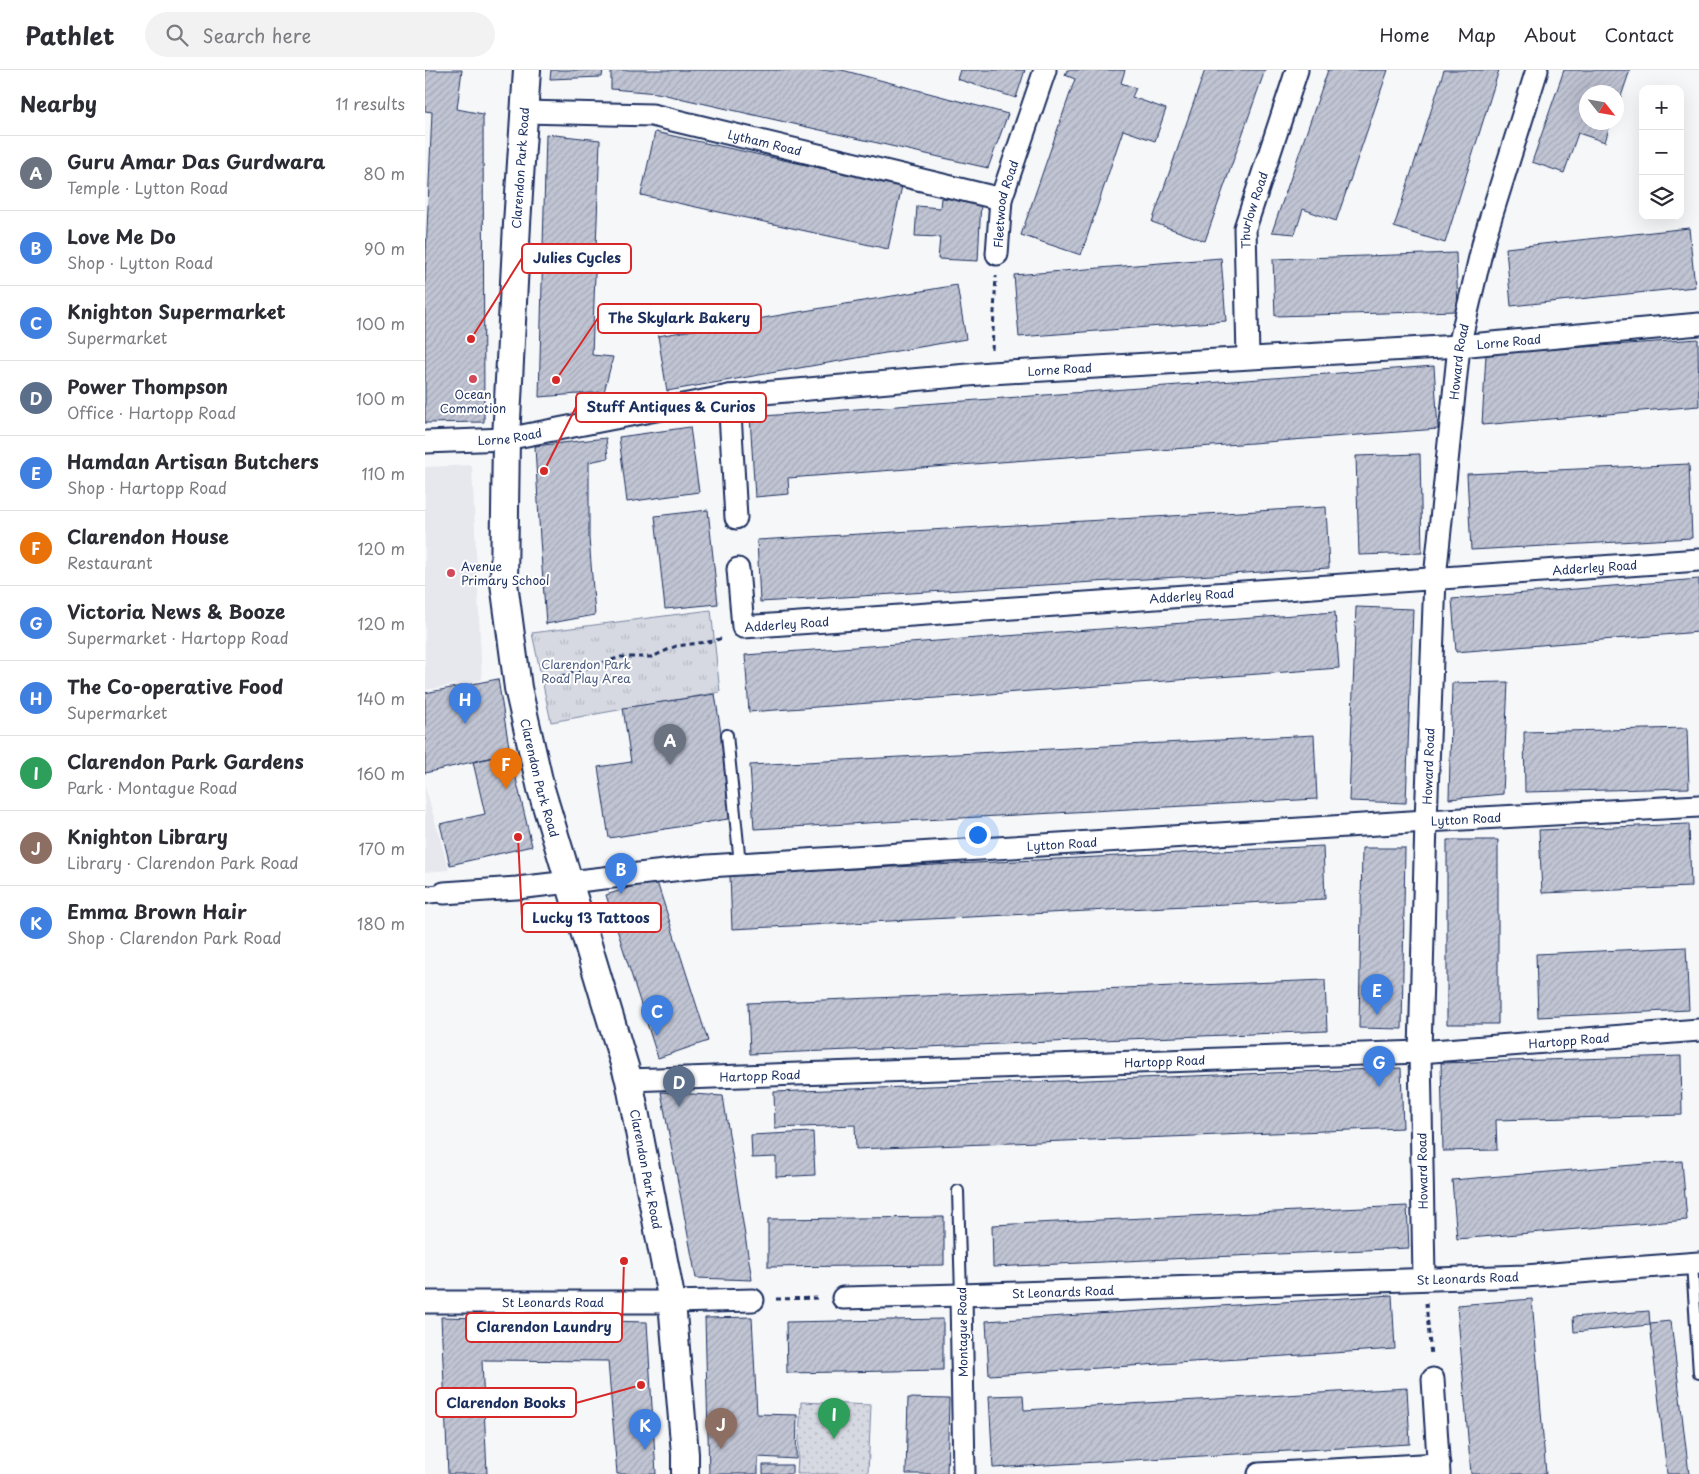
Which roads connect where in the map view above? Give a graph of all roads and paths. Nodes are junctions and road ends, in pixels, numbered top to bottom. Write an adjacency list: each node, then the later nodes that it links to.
1 (527, 70): 5 (street, Clarendon Park Road)
2 (1045, 70): 6 (street, Fleetwood Road)
3 (1297, 70): 10 (street, Thurlow Road)
4 (1537, 70): 9 (street, Howard Road)
5 (524, 112): 6 (street, Lytham Road); 13 (street, Clarendon Park Road)
6 (1001, 199): 7 (street, Fleetwood Road)
7 (997, 254): 11 (path, Fleetwood Road)
8 (1699, 324): 9 (street, Lorne Road)
9 (1459, 346): 10 (street, Lorne Road); 18 (street, Howard Road)
10 (1248, 357): 11 (street, Lorne Road)
11 (991, 373): 12 (street, Lorne Road)
12 (729, 396): 13 (street, Lorne Road); 15 (street)
13 (506, 439): 14 (street, Lorne Road); 25 (street, Clarendon Park Road)
14 (425, 442)
15 (736, 518)
16 (1699, 560): 18 (street, Adderley Road)
17 (738, 569): 18 (street, Adderley Road)
18 (1435, 578): 23 (street, Howard Road)
19 (714, 641): 20 (path)
20 (542, 682)
21 (727, 735): 24 (lane)
22 (1699, 806): 23 (street, Lytton Road)
23 (1426, 821): 24 (street, Lytton Road); 28 (street, Howard Road)
24 (740, 864): 25 (street, Lytton Road)
25 (568, 882): 26 (street, Lytton Road); 29 (street, Clarendon Park Road)
26 (435, 894)
27 (1699, 1030): 28 (street, Hartopp Road)
28 (1420, 1052): 29 (street, Hartopp Road); 32 (street, Howard Road)
29 (629, 1080): 37 (street, Clarendon Park Road)
30 (958, 1191): 33 (lane, Montague Road)
31 (1695, 1263): 32 (street, St Leonards Road); 38 (lane)
32 (1424, 1278): 33 (street, St Leonards Road); 39 (path)
33 (961, 1295): 34 (street, St Leonards Road); 42 (street, Montague Road)
34 (843, 1298): 35 (path)
35 (753, 1300): 37 (street, St Leonards Road)
36 (425, 1302): 37 (street, St Leonards Road)
37 (672, 1302): 41 (street, Clarendon Park Road)
38 (1699, 1373)
39 (1433, 1379): 40 (street)
40 (1439, 1469): 43 (street)
41 (685, 1474)
42 (964, 1474)
43 (1259, 1474)

